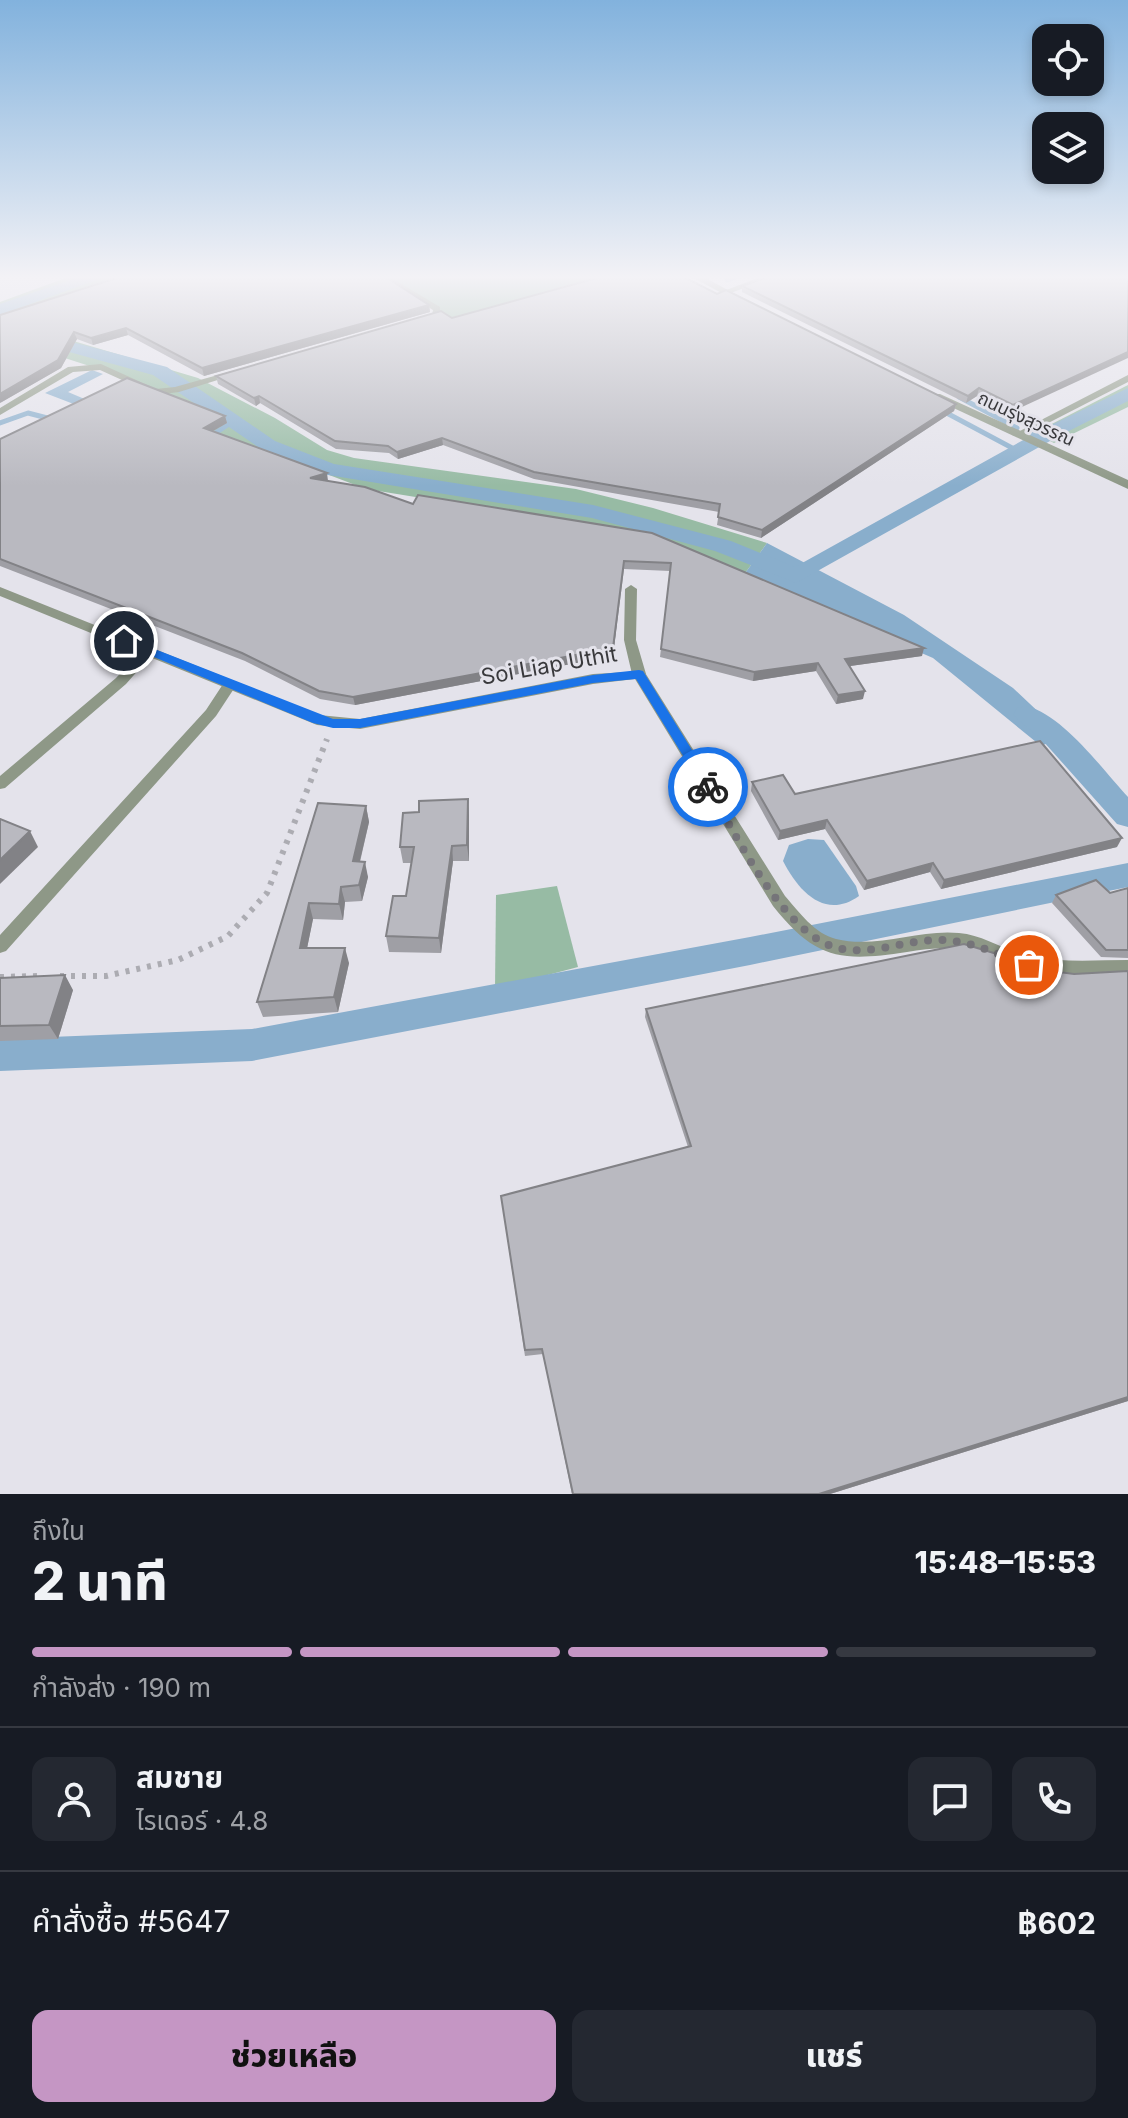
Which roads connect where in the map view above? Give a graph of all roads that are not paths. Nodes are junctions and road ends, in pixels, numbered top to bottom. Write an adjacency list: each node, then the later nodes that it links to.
1 (244, 371): 4 (lane)
2 (1128, 378): 5 (lane)
3 (919, 387): 5 (street, ถนนรุ่งสุวรรณ)
4 (0, 412)
5 (1017, 436): 6 (street, ถนนรุ่งสุวรรณ)
6 (1128, 485)
7 (631, 589): 10 (lane)
8 (0, 591): 9 (street, Soi Liap Uthit)
9 (149, 651): 11 (street, Soi Liap Uthit); 12 (lane)
10 (639, 674): 11 (street, Soi Liap Uthit); 14 (street, Soi Liap Uthit)
11 (230, 684): 13 (lane)
12 (0, 784)
13 (0, 946)
14 (1128, 968)

